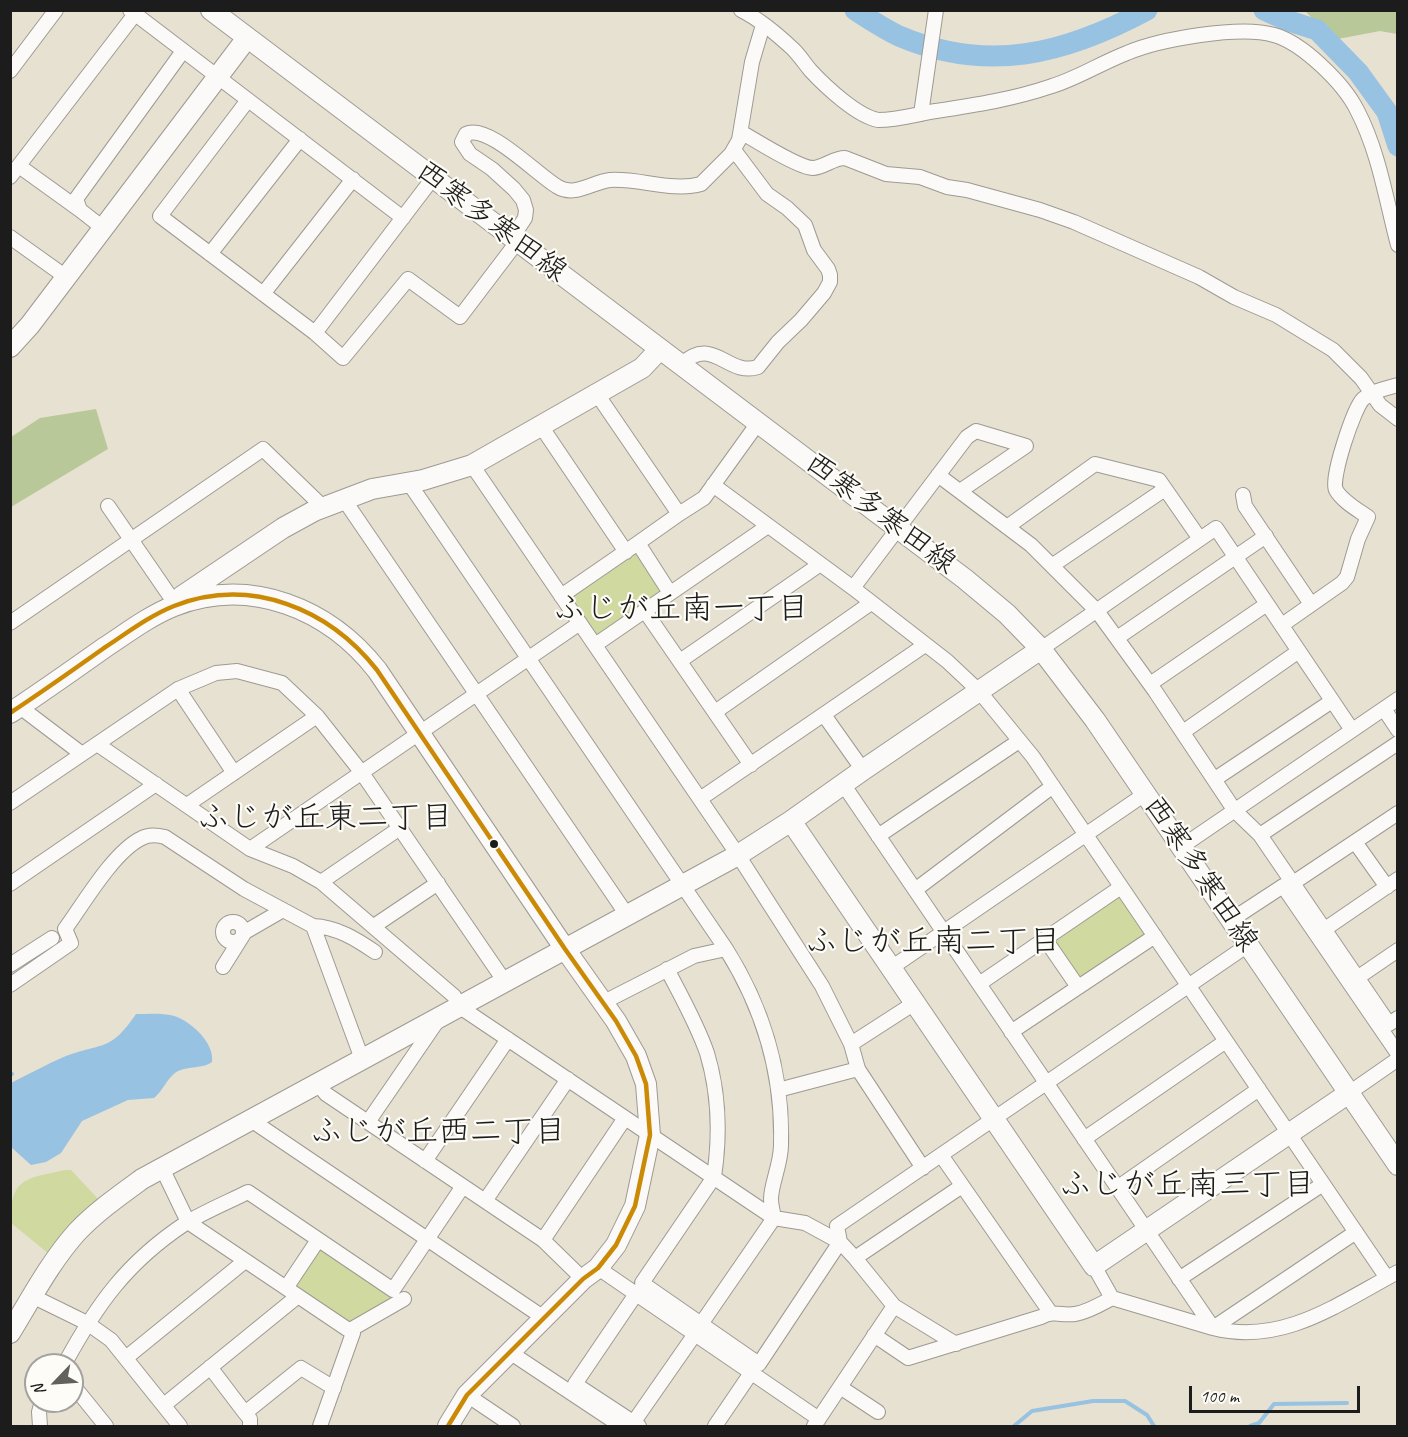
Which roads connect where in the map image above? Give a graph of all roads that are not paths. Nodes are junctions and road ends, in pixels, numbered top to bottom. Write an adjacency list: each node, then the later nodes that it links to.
1 (56, 10): 9 (street)
2 (211, 10): 7 (street, 西寒多寒田線)
3 (741, 10): 6 (street)
4 (936, 10): 12 (street)
5 (132, 12): 8 (street); 16 (street)
6 (763, 25): 12 (street); 13 (street)
7 (247, 38): 10 (street); 17 (street, 西寒多寒田線)
8 (183, 51): 10 (street); 19 (street)
9 (10, 71)
10 (218, 77): 11 (street); 21 (street)
11 (248, 100): 14 (street); 25 (street)
12 (921, 114): 24 (street)
13 (741, 132): 15 (street); 34 (street)
14 (300, 139): 18 (street); 25 (street)
15 (734, 150): 23 (street); 31 (street)
16 (15, 172): 19 (street)
17 (433, 178): 20 (street); 23 (street, 西寒多寒田線)
18 (353, 179): 20 (street); 27 (street)
19 (80, 210): 21 (street)
20 (403, 218): 28 (street)
21 (104, 228): 26 (street)
22 (10, 237): 26 (street)
23 (515, 240): 28 (street); 30 (street, 西寒多寒田線)
24 (1398, 245)
25 (210, 254): 27 (street)
26 (66, 277): 29 (street)
27 (263, 294): 28 (street)
28 (315, 333)
29 (10, 347)
30 (660, 349): 31 (street, 西寒多寒田線); 33 (street)
31 (681, 365): 36 (street, 西寒多寒田線)
32 (1398, 385): 34 (street)
33 (597, 394): 37 (street); 48 (street)
34 (1372, 394): 35 (street); 65 (street)
35 (1398, 419)
36 (758, 423): 41 (street); 51 (street, 西寒多寒田線)
37 (541, 426): 38 (street); 56 (street)
38 (472, 465): 40 (street); 62 (street)
39 (938, 475): 43 (street); 43 (street); 51 (street)
40 (409, 483): 45 (street); 77 (street)
41 (713, 485): 48 (street); 49 (street)
42 (1165, 489): 50 (street); 53 (street); 59 (street)
43 (960, 491): 50 (street)
44 (1243, 495): 52 (street)
45 (343, 498): 47 (street); 82 (street)
46 (108, 506): 54 (street)
47 (323, 507): 54 (street); 66 (street)
48 (679, 514): 55 (street)
49 (768, 526): 58 (street); 61 (street)
50 (1007, 526): 59 (street)
51 (898, 529): 60 (street); 75 (street, 西寒多寒田線)
52 (1266, 536): 57 (street); 65 (street)
53 (1200, 539): 57 (street); 68 (street)
54 (131, 540): 66 (street); 69 (street)
55 (638, 543): 56 (street); 61 (street)
56 (626, 552): 62 (street)
57 (1236, 557): 64 (street); 72 (street)
58 (819, 565): 60 (street); 78 (street)
59 (1053, 565): 68 (street)
60 (853, 588): 63 (street)
61 (670, 593): 67 (street)
62 (561, 596): 70 (street)
63 (871, 603): 74 (street); 87 (street)
64 (1267, 604): 71 (street); 79 (street)
65 (1311, 604): 71 (street)
66 (176, 605): 86 (street); 93 (street)
67 (645, 611): 73 (street); 78 (street)
68 (1097, 611): 72 (street); 75 (street)
69 (10, 623)
70 (580, 623): 73 (street); 77 (street)
71 (1281, 625): 76 (street)
72 (1117, 638): 79 (street)
73 (595, 645): 107 (street)
74 (925, 645): 81 (street); 88 (street)
75 (1041, 649): 81 (street); 106 (street, 西寒多寒田線)
76 (1299, 651): 84 (street); 92 (street)
77 (529, 658): 82 (street); 126 (street)
78 (680, 661): 87 (street)
79 (1150, 684): 92 (street)
80 (178, 689): 89 (street); 96 (street); 100 (street)
81 (979, 691): 94 (street); 99 (street)
82 (476, 694): 93 (street); 130 (street)
83 (1398, 699): 85 (street)
84 (1332, 701): 90 (street); 102 (street)
85 (1384, 709): 90 (street); 91 (street)
86 (14, 710): 97 (street)
87 (715, 712): 98 (street)
88 (824, 715): 98 (street); 99 (street)
89 (317, 716): 100 (street); 101 (street)
90 (1352, 730): 110 (street)
91 (1398, 730)
92 (1183, 732): 102 (street)
93 (419, 734): 101 (street); 140 (street)
94 (1019, 741): 105 (street); 116 (street)
95 (1398, 742): 115 (street)
96 (97, 744): 97 (street); 103 (street)
97 (82, 754): 108 (street)
98 (751, 765): 107 (street)
99 (863, 770): 104 (street)
100 (234, 773): 109 (street)
101 (362, 773): 113 (street); 119 (street)
102 (1215, 779): 110 (street)
103 (156, 784): 109 (street); 125 (street)
104 (843, 784): 112 (street); 116 (street)
105 (1053, 786): 114 (street); 128 (street)
106 (1145, 794): 114 (street); 118 (street, 西寒多寒田線)
107 (700, 799): 120 (street)
108 (10, 803)
109 (187, 805): 119 (street)
110 (1235, 811): 115 (street); 118 (street)
111 (1398, 813): 117 (street)
112 (791, 821): 120 (street); 147 (street)
113 (400, 828): 121 (street); 122 (street)
114 (1086, 834): 127 (street); 135 (street)
115 (1260, 835): 123 (street)
116 (878, 836): 128 (street)
117 (1355, 842): 123 (street); 124 (street)
118 (1181, 847): 131 (street, 西寒多寒田線)
119 (250, 849): 121 (street)
120 (738, 855): 126 (street); 162 (street)
121 (321, 882): 133 (street)
122 (438, 883): 133 (street); 149 (street)
123 (1293, 883): 134 (street)
124 (1392, 883): 134 (street)
125 (10, 884)
126 (683, 885): 130 (street); 141 (street)
127 (1121, 887): 136 (street); 138 (street)
128 (915, 890): 135 (street)
129 (283, 910): 132 (street); 145 (street); 151 (street)
130 (627, 915): 140 (street)
131 (1231, 920): 139 (street, 西寒多寒田線); 163 (street)
132 (313, 926): 143 (street); 164 (street)
133 (374, 926): 156 (street)
134 (1325, 929): 148 (street)
135 (944, 932): 147 (street); 150 (street)
136 (1155, 936): 152 (street); 153 (street)
137 (52, 938): 144 (street)
138 (1045, 939): 150 (street); 153 (street)
139 (1248, 945): 152 (street); 172 (street, 西寒多寒田線)
140 (565, 949): 149 (street); 154 (street)
141 (726, 949): 146 (street); 171 (street)
142 (1398, 950): 148 (street)
143 (375, 952)
144 (10, 965)
145 (223, 967)
146 (667, 969): 154 (street); 185 (street)
147 (891, 969): 155 (street)
148 (1357, 978): 158 (street)
149 (505, 982): 156 (street)
150 (979, 984): 159 (street)
151 (10, 985)
152 (1189, 986): 161 (street); 169 (street)
153 (1078, 987): 159 (street)
154 (602, 1003): 178 (street)
155 (913, 1004): 162 (street); 174 (street)
156 (460, 1007): 157 (street); 160 (street)
157 (439, 1018): 164 (street); 176 (street)
158 (1398, 1018)
159 (1011, 1032): 169 (street)
160 (508, 1039): 167 (street); 181 (street)
161 (1226, 1041): 170 (street); 179 (street)
162 (851, 1044): 166 (street)
163 (1398, 1054)
164 (363, 1059): 168 (street)
165 (1398, 1059): 172 (street)
166 (858, 1069): 171 (street); 184 (street)
167 (568, 1079): 173 (street); 190 (street)
168 (318, 1084): 175 (street); 176 (street)
169 (1046, 1084): 174 (street); 179 (street)
170 (1259, 1089): 177 (street); 189 (street)
171 (778, 1090): 191 (street)
172 (1348, 1093): 177 (street); 182 (street, 西寒多寒田線)
173 (625, 1118): 178 (street); 197 (street)
174 (994, 1119): 180 (street); 201 (street)
175 (251, 1120): 183 (street); 195 (street)
176 (368, 1122): 181 (street)
177 (1289, 1134): 186 (street); 193 (street)
178 (650, 1135): 185 (street); 202 (street)
179 (1084, 1139): 189 (street)
180 (941, 1155): 184 (street); 188 (street)
181 (425, 1161): 187 (street)
182 (1398, 1165)
183 (162, 1168): 192 (street); 207 (street)
184 (923, 1168): 198 (street)
185 (714, 1177): 191 (street); 216 (street)
186 (1323, 1184): 194 (street); 204 (street)
187 (463, 1186): 190 (street); 195 (street)
188 (962, 1186): 199 (street); 212 (street)
189 (1117, 1188): 193 (street)
190 (485, 1201): 197 (street)
191 (774, 1218): 198 (street); 216 (street)
192 (188, 1222): 196 (street); 200 (street); 214 (street)
193 (1146, 1231): 201 (street); 204 (street)
194 (1356, 1232): 203 (street); 215 (street)
195 (427, 1239): 196 (street); 213 (street)
196 (318, 1240): 205 (street)
197 (543, 1240): 202 (street)
198 (840, 1242): 199 (street); 216 (street)
199 (855, 1258): 211 (street)
200 (245, 1261): 205 (street); 223 (street)
201 (1094, 1266): 209 (street)
202 (591, 1274): 206 (street); 213 (street)
203 (1392, 1275): 215 (street)
204 (1179, 1279): 215 (street)
205 (286, 1288): 208 (street)
206 (636, 1294): 216 (street); 234 (street)
207 (32, 1296): 214 (street); 218 (street)
208 (298, 1296): 217 (street); 224 (street)
209 (1112, 1298): 212 (street); 215 (street)
210 (404, 1299): 217 (street)
211 (894, 1306): 219 (street); 220 (street)
212 (1050, 1312): 220 (street)
213 (544, 1318): 222 (street)
214 (87, 1323): 221 (street); 223 (street)
215 (1213, 1328)
216 (698, 1329): 225 (street); 234 (street)
217 (350, 1330): 227 (street)
218 (10, 1333)
219 (874, 1335): 220 (street); 226 (street)
220 (956, 1344)
221 (71, 1353)
222 (511, 1353): 228 (street); 234 (street)
223 (127, 1357): 230 (street)
224 (210, 1367): 230 (street); 232 (street)
225 (751, 1373): 233 (street); 241 (street)
226 (840, 1387): 231 (street); 233 (street)
227 (334, 1388): 232 (street); 238 (street)
228 (467, 1395): 239 (street); 240 (street)
229 (84, 1399): 235 (street)
230 (164, 1405): 236 (street)
231 (878, 1412)
232 (245, 1413): 237 (street)
233 (816, 1423)
234 (631, 1425)
235 (106, 1426)
236 (180, 1426)
237 (250, 1426)
238 (320, 1426)
239 (448, 1426)
240 (513, 1426)
241 (715, 1426)

